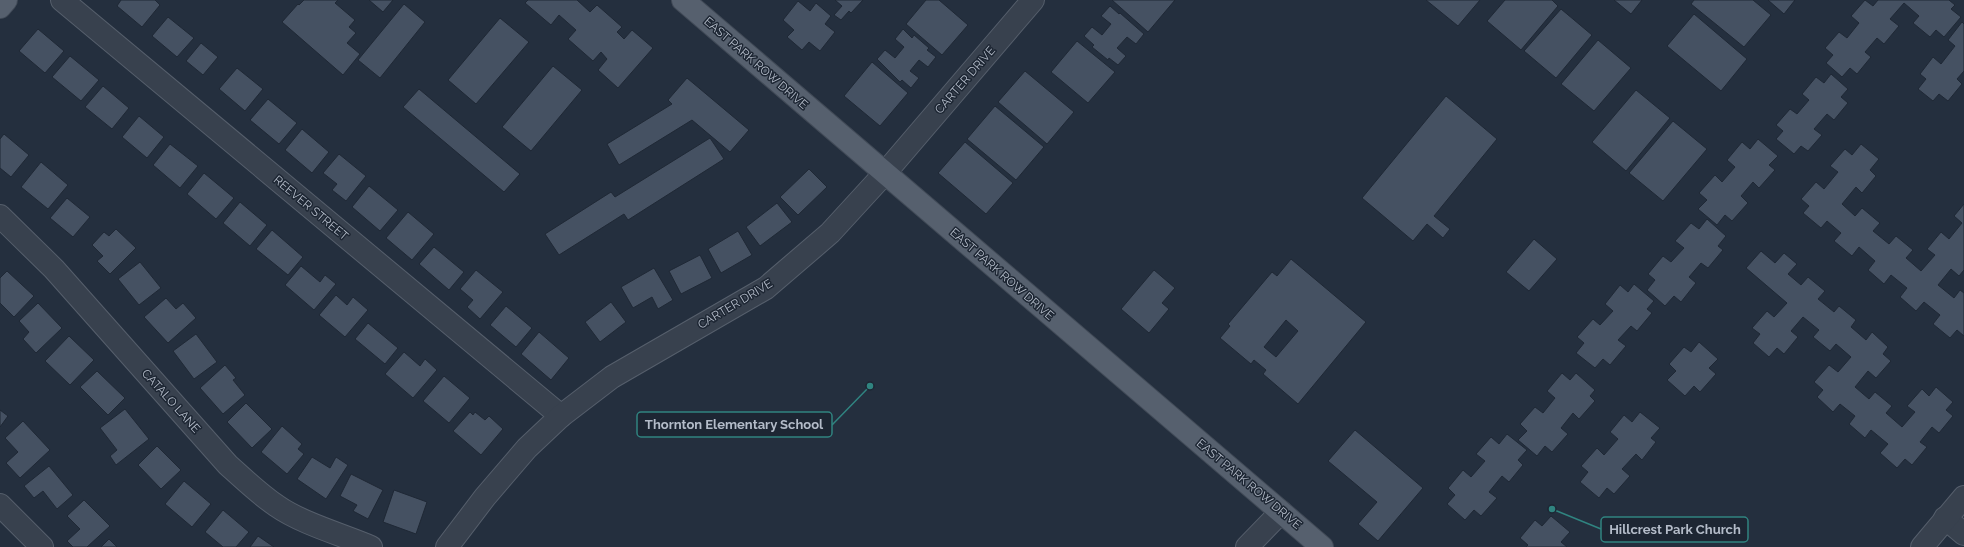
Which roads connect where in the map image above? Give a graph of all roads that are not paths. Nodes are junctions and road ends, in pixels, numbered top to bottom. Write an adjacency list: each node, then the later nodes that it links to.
1 (6, 0): 5 (main road)
2 (62, 0): 8 (street, REEVER STREET)
3 (682, 0): 6 (main road, EAST PARK ROW DRIVE)
4 (1034, 0): 6 (street, CARTER DRIVE)
5 (0, 7)
6 (885, 173): 8 (street, CARTER DRIVE); 11 (main road, EAST PARK ROW DRIVE)
7 (0, 216): 15 (street, CATALO LANE)
8 (561, 416): 16 (street, CARTER DRIVE)
9 (1964, 497): 12 (street)
10 (0, 504): 14 (street)
11 (1281, 512): 17 (street); 18 (main road, EAST PARK ROW DRIVE)
12 (1945, 518): 13 (street); 19 (street)
13 (1964, 534)
14 (42, 547)
15 (371, 547)
16 (447, 547)
17 (1247, 547)
18 (1322, 547)
19 (1922, 547)

